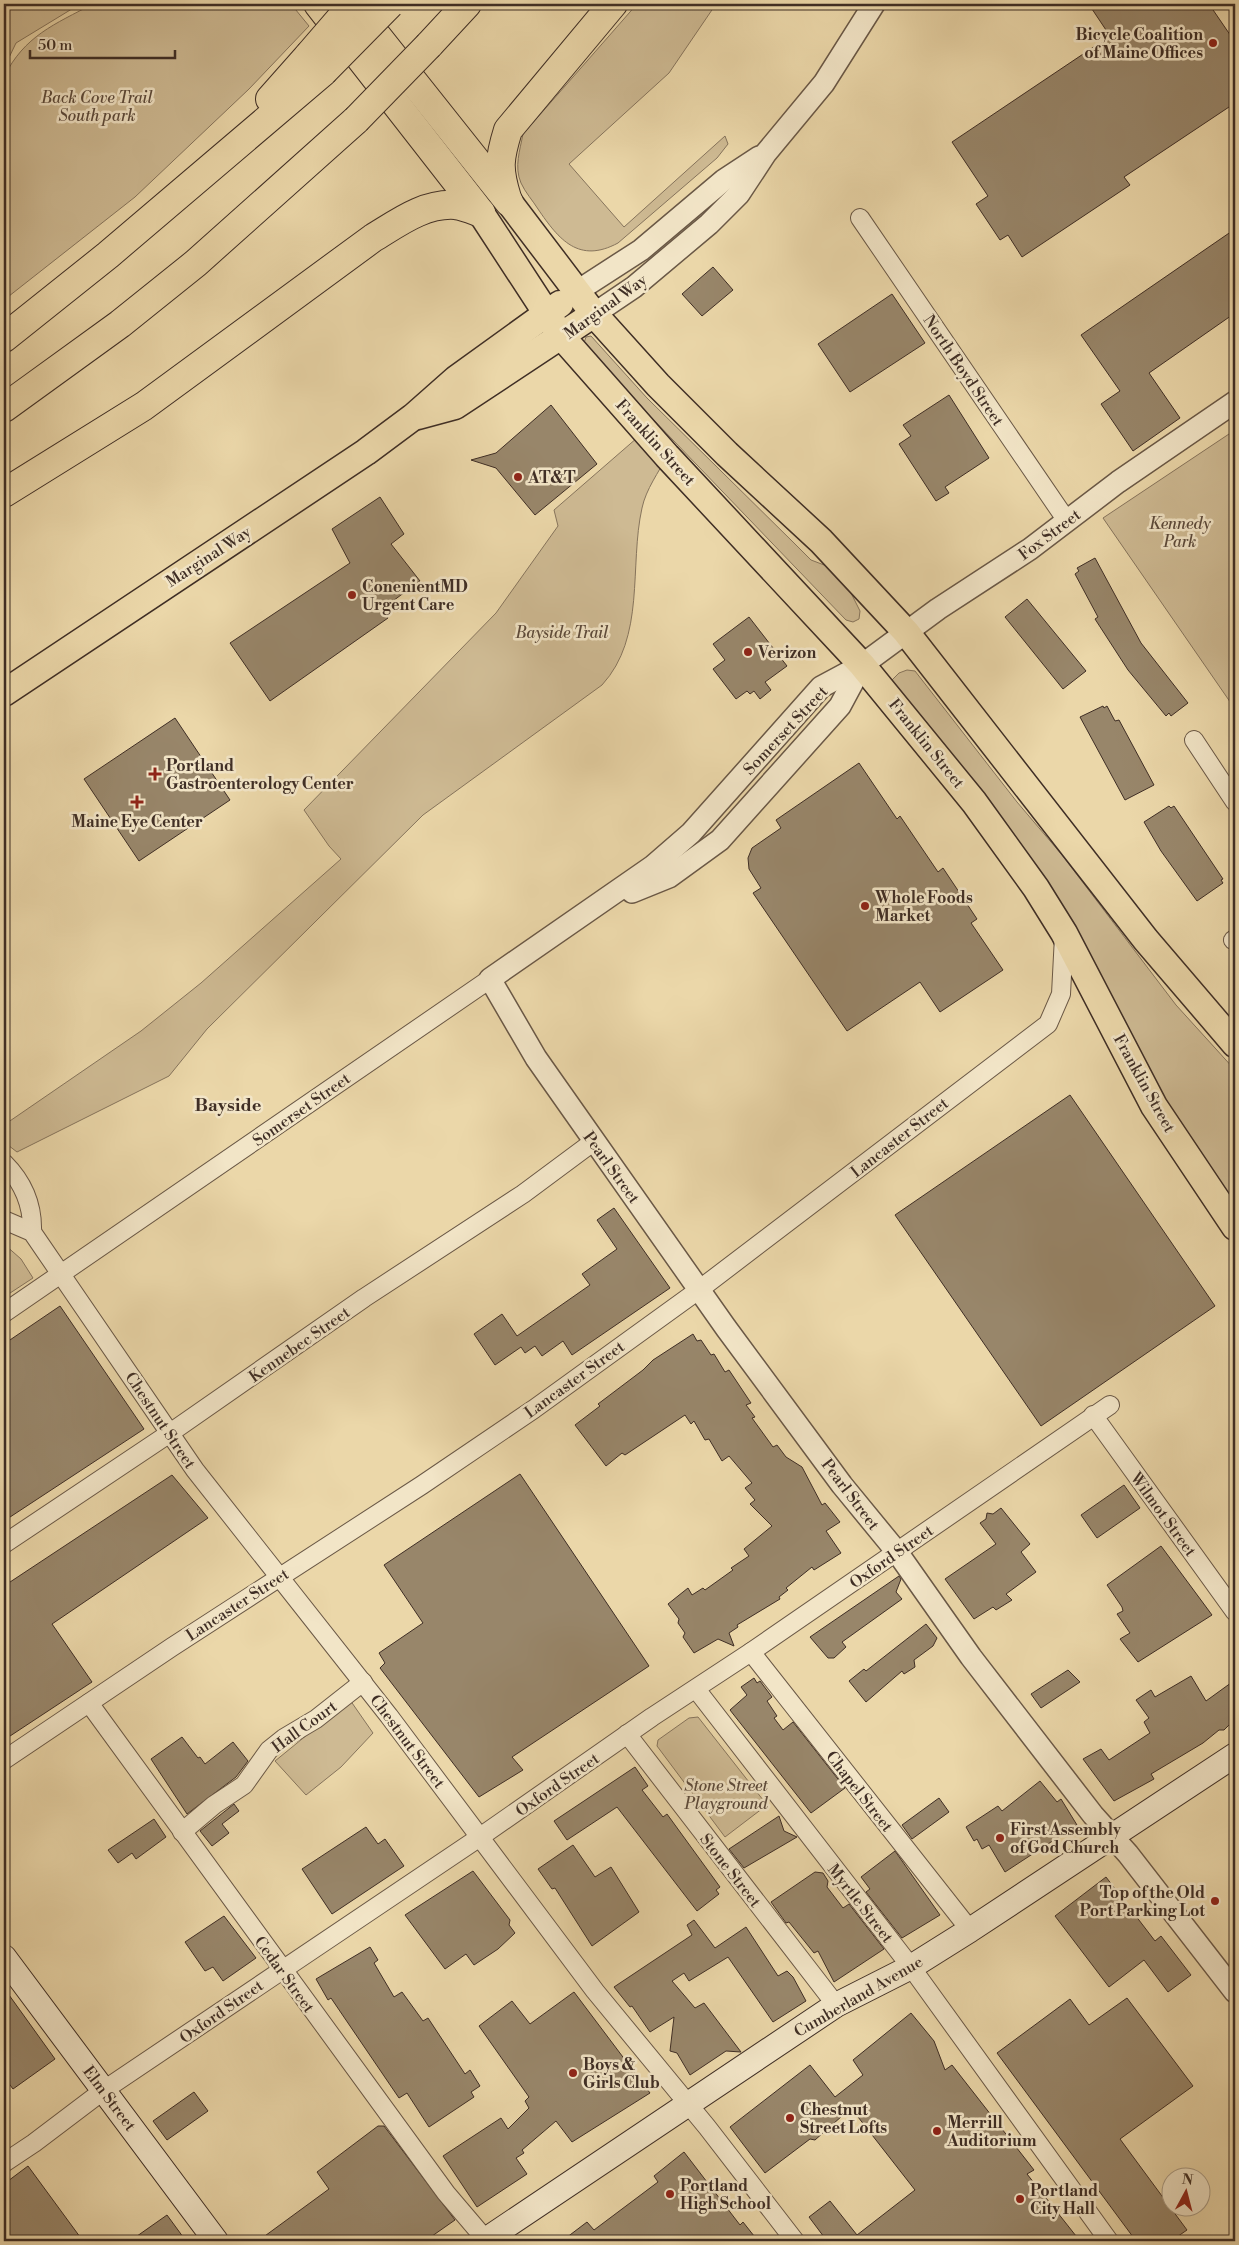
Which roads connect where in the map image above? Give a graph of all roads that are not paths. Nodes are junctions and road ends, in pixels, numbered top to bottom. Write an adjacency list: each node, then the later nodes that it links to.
1 (318, 4): 10 (highway)
2 (352, 4): 7 (highway, bridge); 9 (highway)
3 (390, 4): 7 (highway, bridge)
4 (467, 4): 18 (highway, bridge)
5 (613, 4): 9 (highway)
6 (874, 4): 8 (street, Marginal Way)
7 (316, 64): 16 (highway)
8 (766, 153): 12 (street, Marginal Way); 14 (street, Marginal Way)
9 (508, 202): 12 (main road)
10 (481, 213): 13 (main road, Franklin Street); 20 (highway)
11 (860, 218): 21 (street, North Boyd Street)
12 (576, 292): 13 (main road, Marginal Way); 14 (main road)
13 (546, 313): 15 (main road, Franklin Street); 19 (main road, Marginal Way)
14 (594, 314): 15 (main road, Marginal Way); 22 (main road)
15 (562, 337): 19 (main road, Marginal Way); 23 (main road, Franklin Street)
16 (4, 338)
17 (1235, 402): 21 (street, Fox Street)
18 (4, 408)
19 (412, 418): 24 (main road, Marginal Way)
20 (4, 493)
21 (1067, 521): 22 (street, Fox Street)
22 (906, 632): 23 (street, Fox Street); 29 (main road)
23 (862, 665): 27 (main road, Franklin Street); 28 (street, Somerset Street)
24 (4, 693)
25 (1194, 740): 26 (street)
26 (1235, 802)
27 (1064, 933): 33 (main road, Franklin Street); 36 (street, Lancaster Street)
28 (490, 979): 30 (street, Pearl Street); 35 (street, Somerset Street)
29 (1235, 1044)
30 (593, 1142): 36 (street, Pearl Street); 40 (street, Kennebec Street)
31 (4, 1163): 34 (street)
32 (4, 1220): 34 (street)
33 (1235, 1227)
34 (32, 1232): 35 (street, Chestnut Street)
35 (62, 1274): 37 (street, Somerset Street); 40 (street, Chestnut Street)
36 (700, 1289): 42 (street, Pearl Street); 43 (street, Lancaster Street)
37 (4, 1313)
38 (1110, 1405): 39 (street, Oxford Street)
39 (1093, 1415): 42 (street, Oxford Street); 44 (street, Wilmot Street)
40 (170, 1433): 41 (street, Kennebec Street); 43 (street, Chestnut Street)
41 (4, 1544)
42 (897, 1552): 45 (street, Oxford Street); 53 (street, Pearl Street)
43 (279, 1577): 46 (street, Chestnut Street); 48 (street, Lancaster Street)
44 (1235, 1612)
45 (751, 1652): 47 (street, Oxford Street); 55 (street, Chapel Street)
46 (363, 1682): 52 (street, Hall Court); 54 (street, Chestnut Street)
47 (696, 1689): 49 (street, Oxford Street); 57 (street, Myrtle Street)
48 (89, 1703): 51 (street, Lancaster Street); 52 (street, Cedar Street)
49 (627, 1734): 54 (street, Oxford Street); 60 (street, Stone Street)
50 (1235, 1755): 53 (main road, Cumberland Avenue)
51 (4, 1760)
52 (182, 1832): 58 (street, Cedar Street)
53 (1110, 1836): 55 (main road, Cumberland Avenue); 59 (street, Pearl Street)
54 (480, 1837): 58 (street, Oxford Street); 62 (street, Chestnut Street)
55 (970, 1930): 57 (main road, Cumberland Avenue)
56 (4, 1957): 61 (main road, Elm Street)
57 (911, 1967): 60 (main road, Cumberland Avenue); 67 (street, Myrtle Street)
58 (281, 1969): 61 (street, Oxford Street); 64 (street, Cedar Street)
59 (1235, 1992)
60 (836, 2005): 62 (main road, Cumberland Avenue)
61 (104, 2090): 63 (street, Oxford Street); 65 (main road, Elm Street)
62 (689, 2104): 64 (main road, Cumberland Avenue); 66 (street, Chestnut Street)
63 (4, 2163)
64 (485, 2240)
65 (216, 2241)
66 (795, 2241)
67 (1109, 2241)

